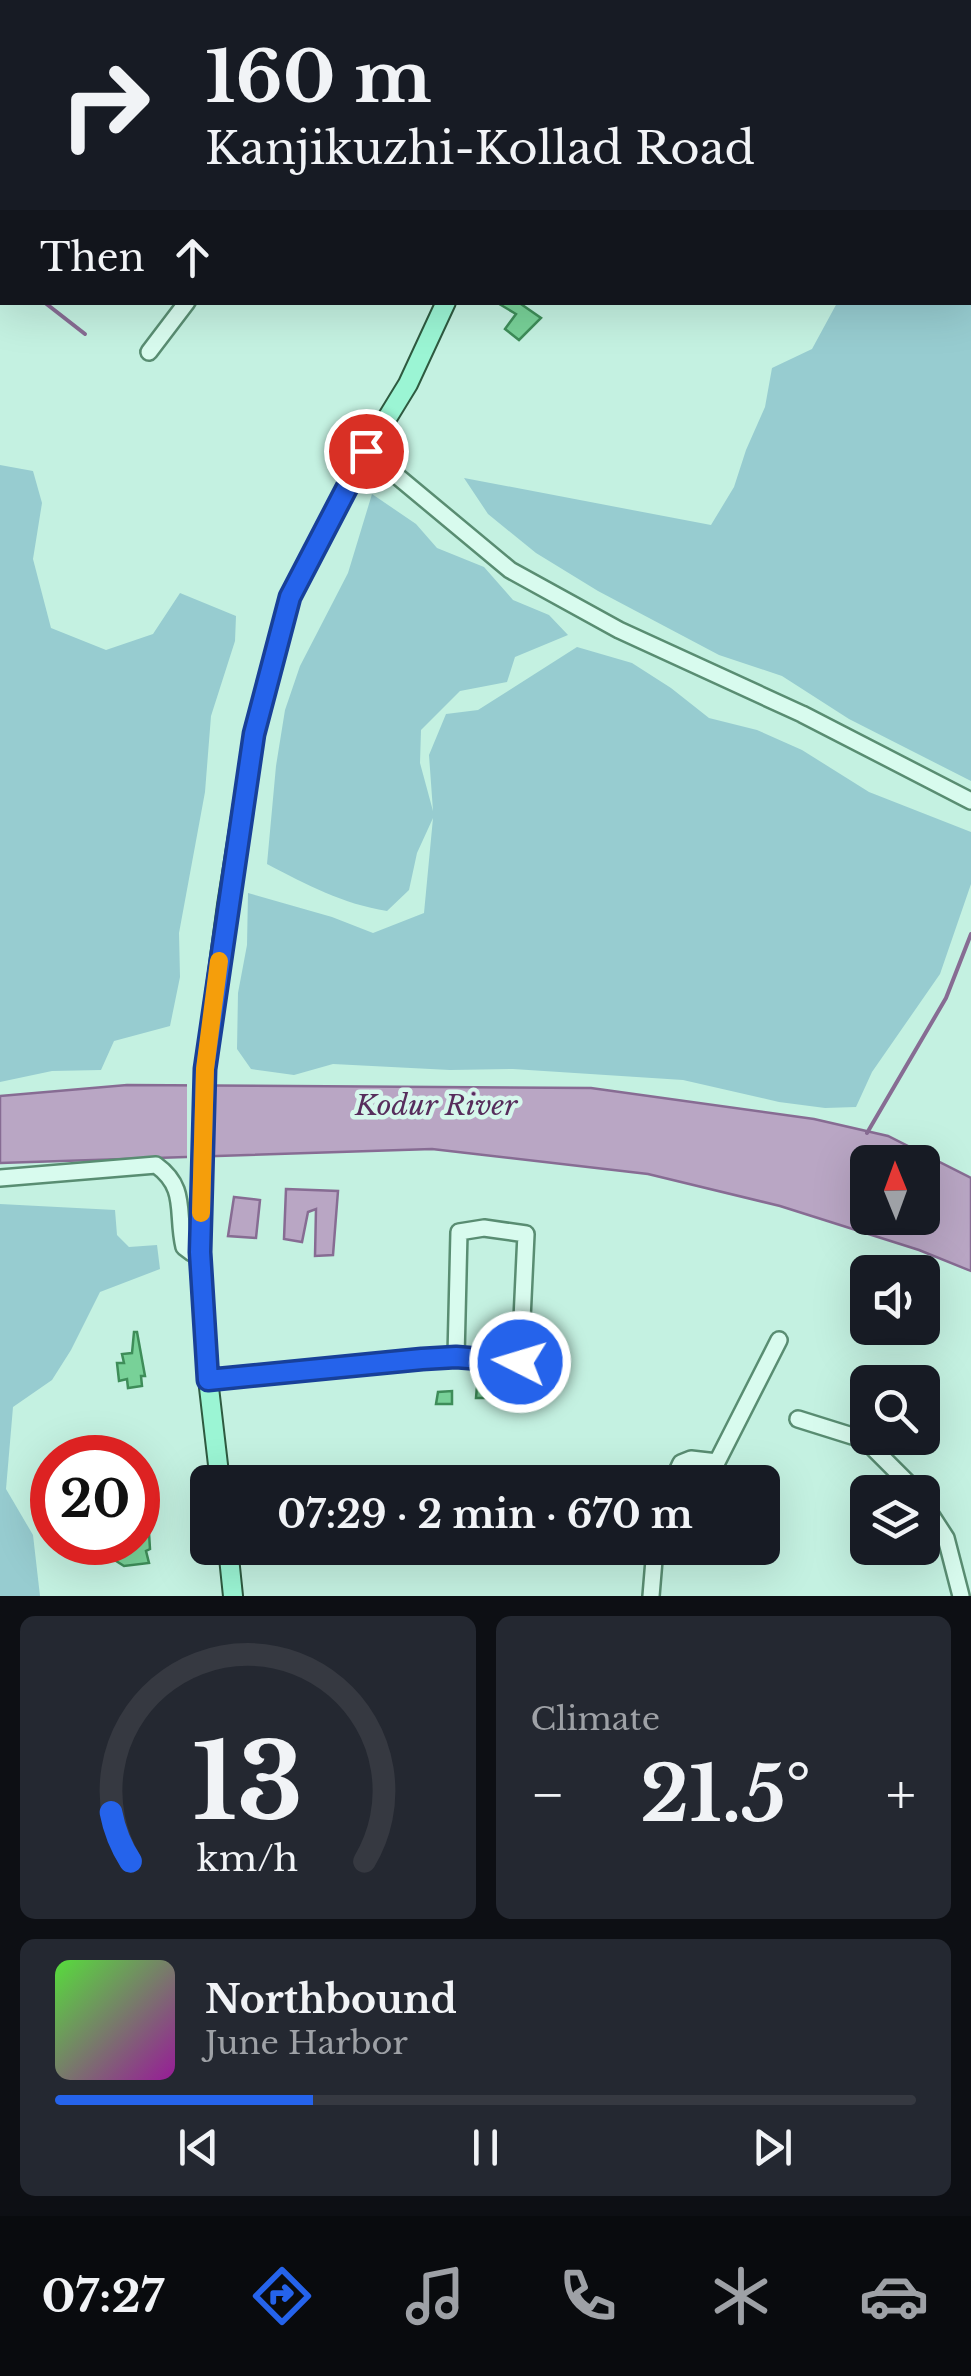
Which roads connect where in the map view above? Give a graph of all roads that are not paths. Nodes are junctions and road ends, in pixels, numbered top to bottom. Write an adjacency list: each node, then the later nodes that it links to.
1 (185, 305): 3 (street)
2 (445, 305): 4 (main road)
3 (149, 352)
4 (366, 451): 5 (street); 7 (main road)
5 (971, 800)
6 (0, 1178): 7 (street)
7 (200, 1252): 10 (main road)
8 (779, 1340): 13 (street)
9 (456, 1357): 9 (street); 10 (street)
10 (208, 1380): 12 (main road)
11 (798, 1418): 14 (street)
12 (218, 1465)
13 (679, 1465)
14 (900, 1475)
15 (940, 1529): 20 (street)
16 (230, 1565): 18 (main road)
17 (654, 1565): 19 (street)
18 (234, 1596)
19 (651, 1596)
20 (961, 1596)

